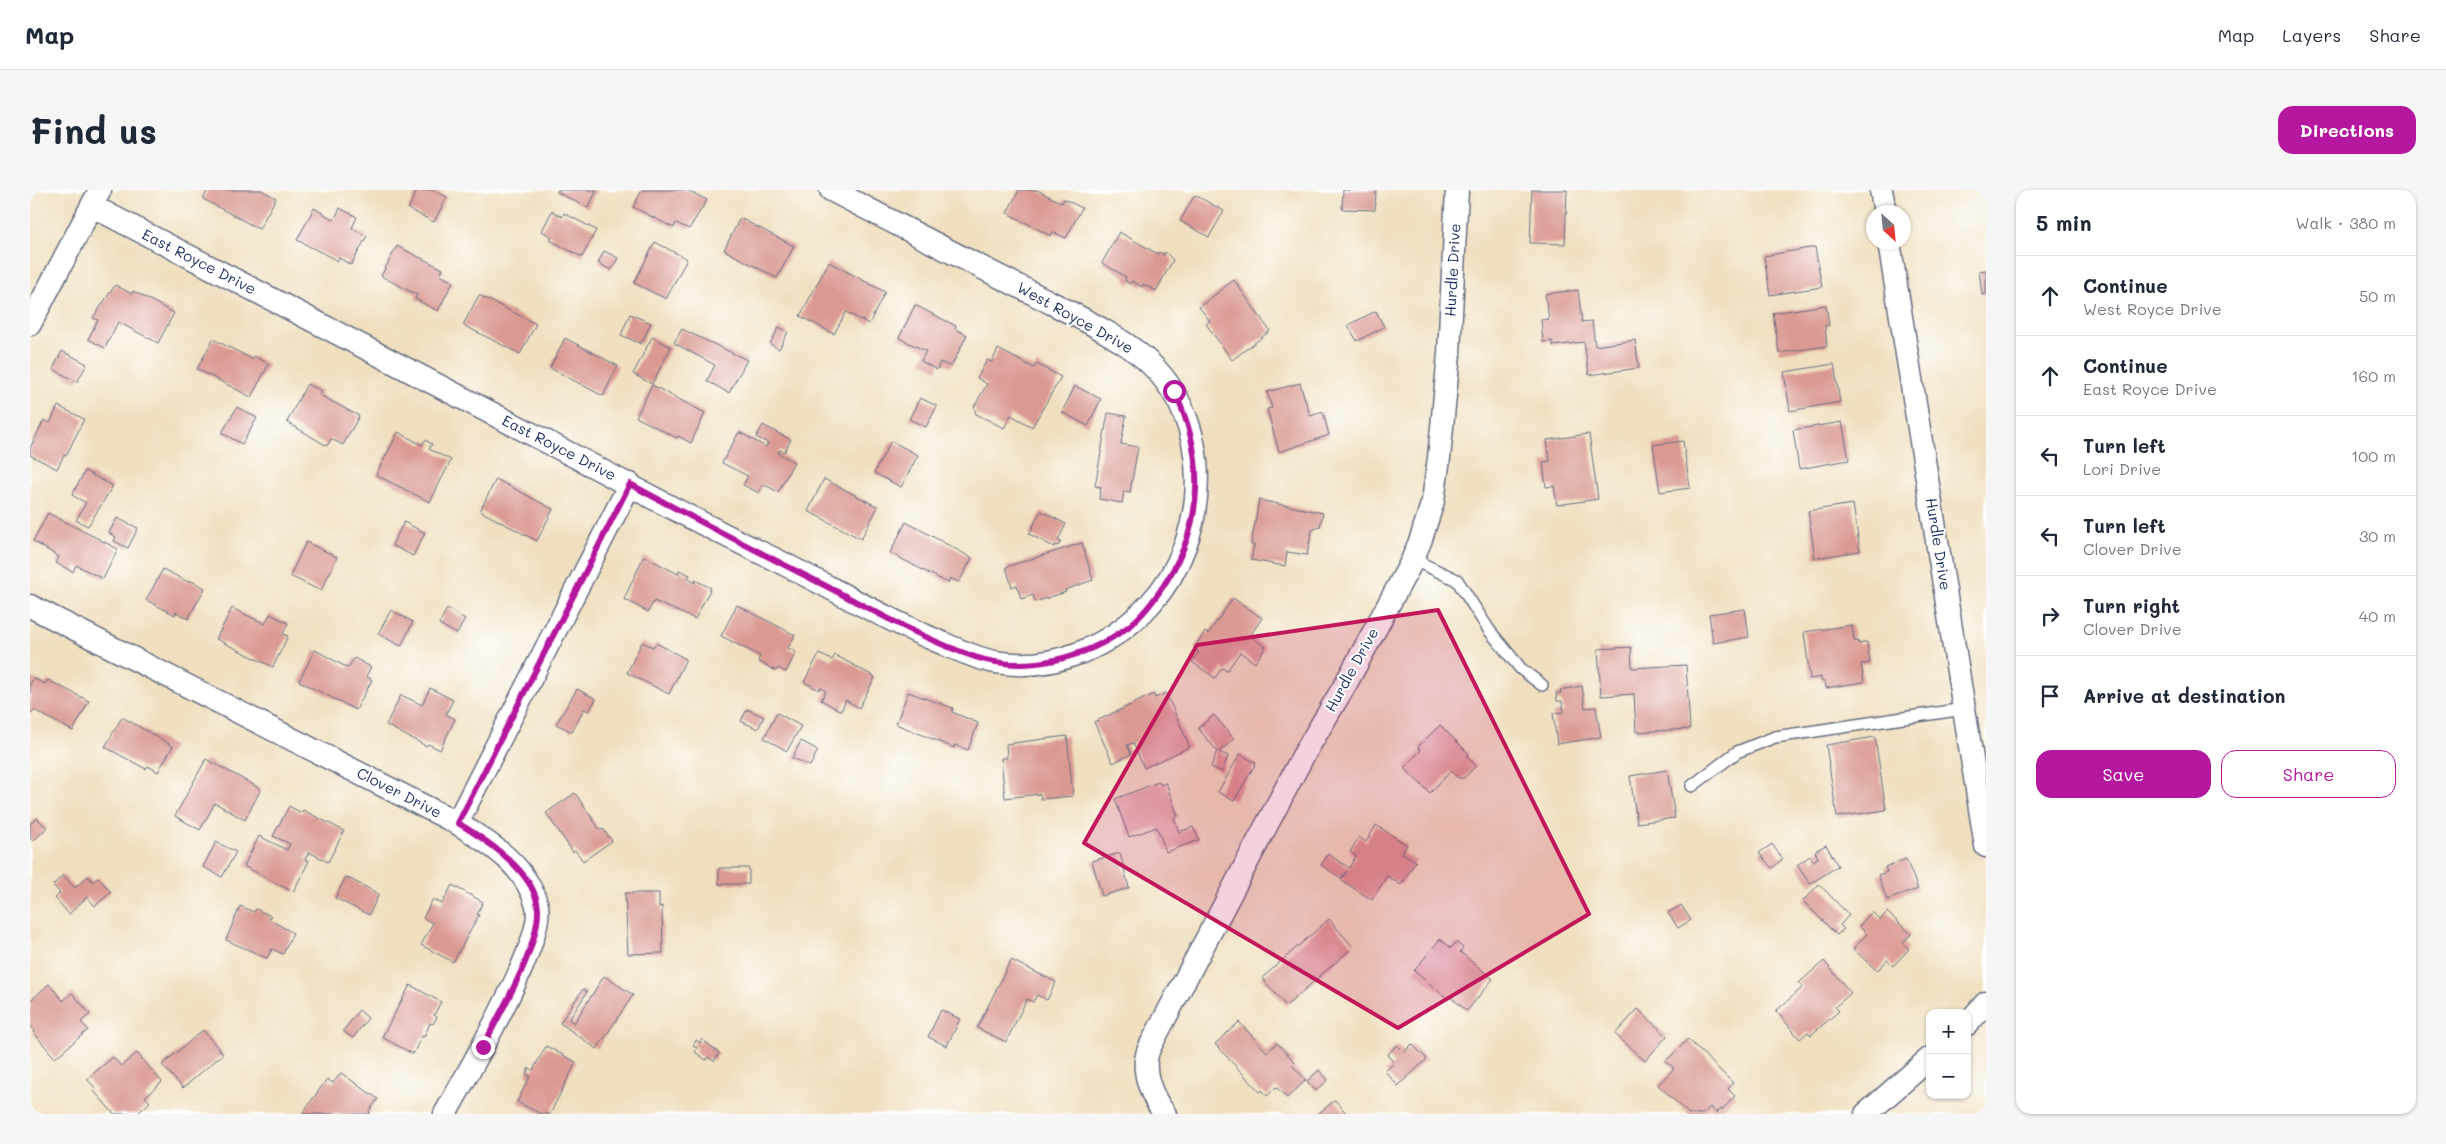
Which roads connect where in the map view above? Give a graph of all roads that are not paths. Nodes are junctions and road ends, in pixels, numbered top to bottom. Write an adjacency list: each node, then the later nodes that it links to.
1 (1457, 190): 9 (street, Hurdle Drive)
2 (1881, 190): 5 (street)
3 (835, 191): 10 (street, West Royce Drive)
4 (96, 198): 7 (street); 8 (street, East Royce Drive)
5 (1883, 205)
6 (1890, 250): 13 (street, Hurdle Drive)
7 (30, 324)
8 (630, 484): 10 (street, East Royce Drive); 15 (street)
9 (1412, 559): 12 (lane); 21 (street, Hurdle Drive)
10 (1176, 565)
11 (30, 606): 15 (street, Clover Drive)
12 (1542, 685)
13 (1964, 709): 14 (lane); 16 (street, Hurdle Drive)
14 (1692, 786)
15 (458, 823): 20 (street, Clover Drive)
16 (1986, 846)
17 (1986, 1003): 18 (street)
18 (1971, 1020)
19 (1926, 1062): 22 (street)
20 (445, 1114)
21 (1165, 1114)
22 (1866, 1114)

